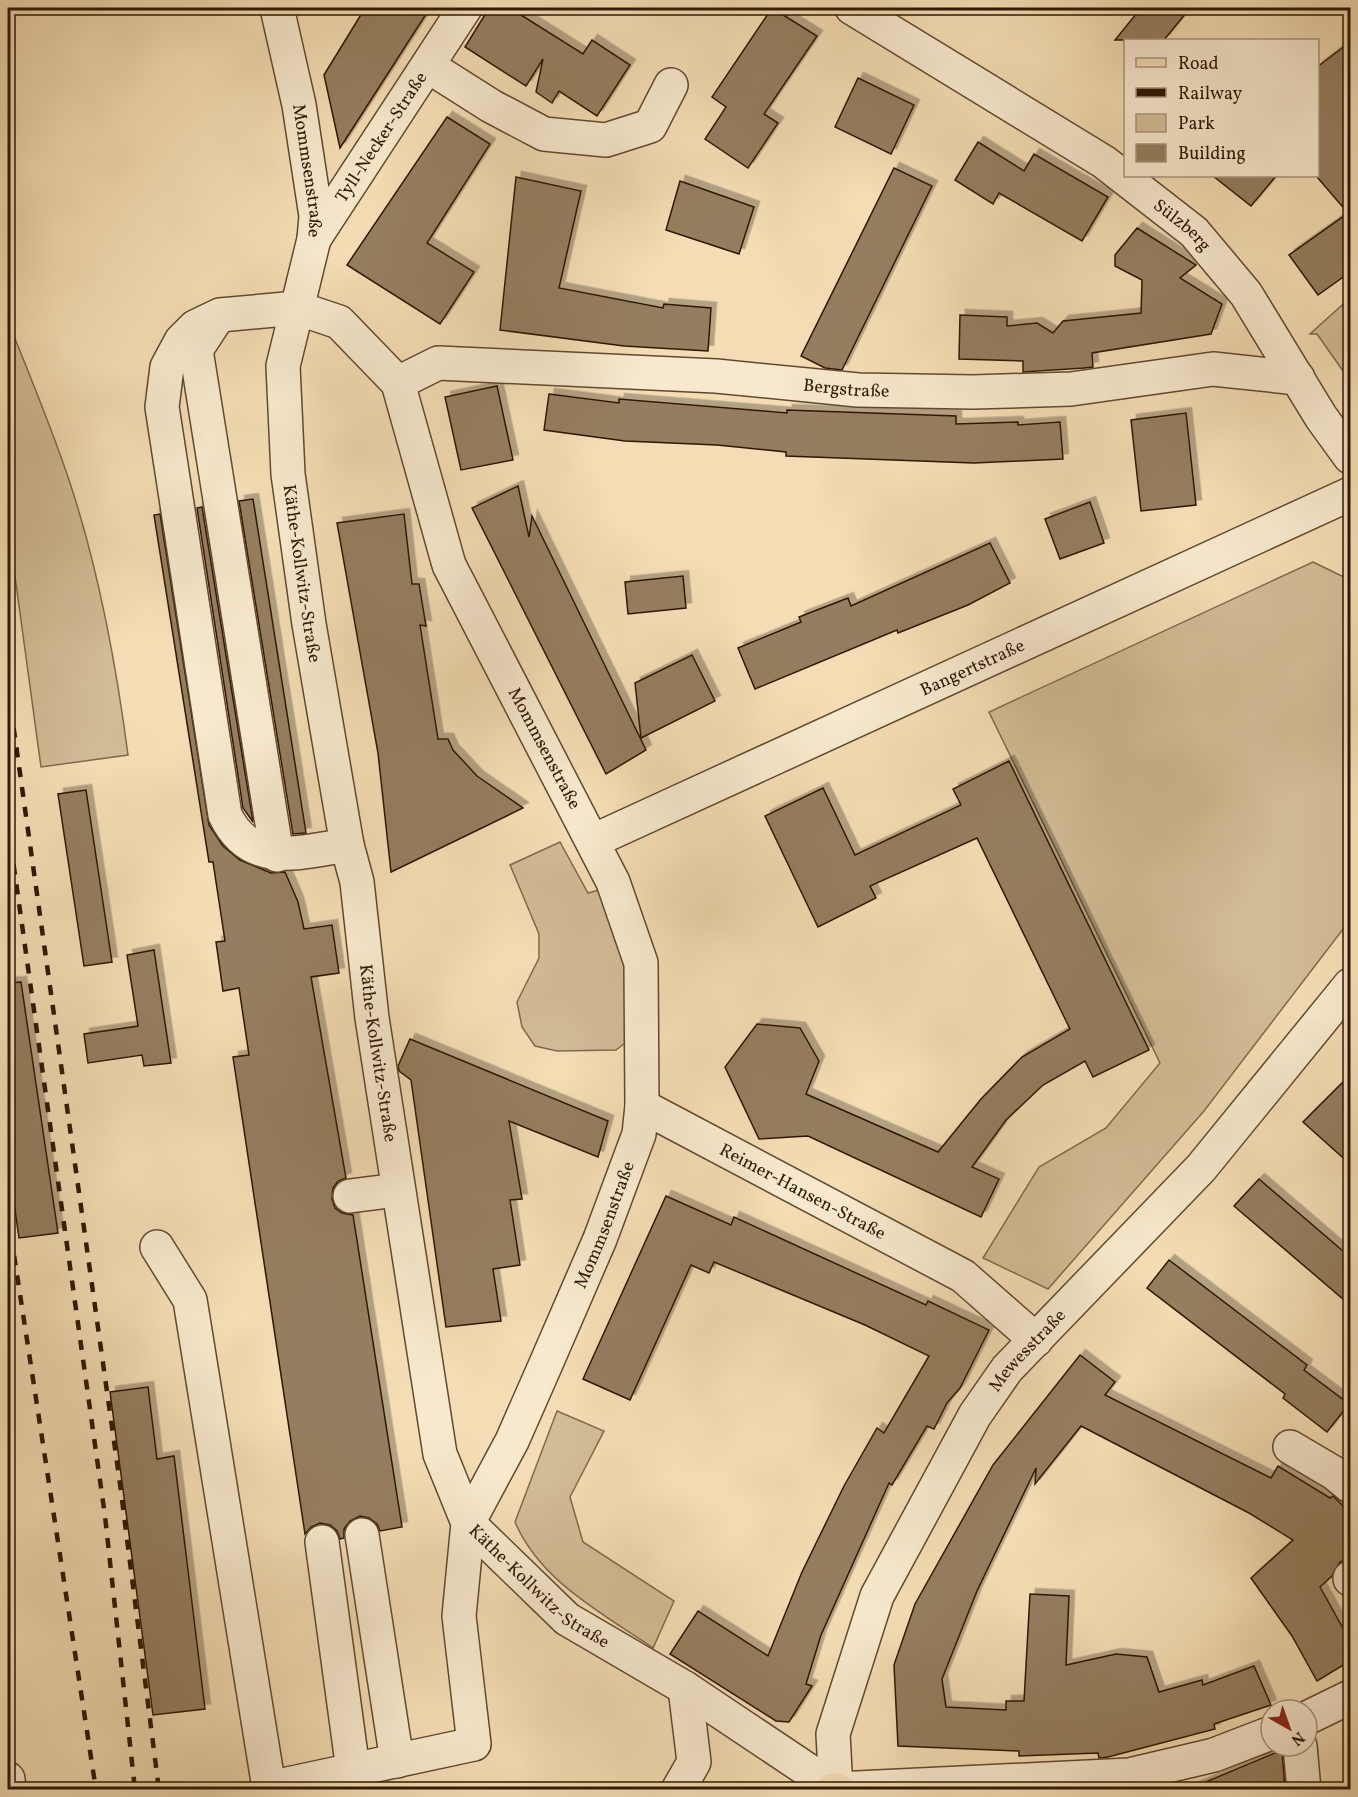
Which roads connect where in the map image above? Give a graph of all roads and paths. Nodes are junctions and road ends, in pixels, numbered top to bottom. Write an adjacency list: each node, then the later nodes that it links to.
1 (277, 8): 6 (street, Mommsenstraße)
2 (465, 8): 4 (street, Tyll-Necker-Straße)
3 (852, 8): 9 (street, Sülzberg)
4 (428, 66): 5 (street, Tyll-Necker-Straße); 6 (street, Tyll-Necker-Straße)
5 (671, 85)
6 (314, 239): 7 (street, Mommsenstraße)
7 (297, 308): 8 (street); 10 (street, Mommsenstraße); 14 (street, Käthe-Kollwitz-Straße)
8 (220, 315): 15 (street); 15 (street)
9 (1298, 378): 10 (street, Bergstraße); 11 (street, Sülzberg)
10 (398, 383): 13 (street, Mommsenstraße)
11 (1350, 457)
12 (1350, 494): 13 (street, Bangertstraße)
13 (593, 841): 17 (street, Mommsenstraße)
14 (347, 845): 15 (street); 18 (street, Käthe-Kollwitz-Straße)
15 (277, 855)
16 (1350, 985): 21 (street, Mewesstraße)
17 (642, 1106): 21 (street, Reimer-Hansen-Straße); 24 (street, Mommsenstraße)
18 (397, 1190): 19 (street); 24 (street, Käthe-Kollwitz-Straße)
19 (350, 1196)
20 (157, 1247): 33 (street)
21 (1036, 1340): 36 (street, Mewesstraße)
22 (1290, 1447): 23 (street)
23 (1345, 1471)
24 (468, 1523): 27 (street, Käthe-Kollwitz-Straße); 32 (street)
25 (362, 1535): 32 (street)
26 (322, 1542): 33 (street)
27 (685, 1688): 36 (street, Käthe-Kollwitz-Straße); 38 (street)
28 (1350, 1697): 29 (street)
29 (1319, 1712)
30 (1259, 1738): 35 (street)
31 (1301, 1758): 39 (street)
32 (397, 1761): 33 (street)
33 (353, 1770)
34 (8, 1779): 37 (street)
35 (1129, 1782): 36 (street)
36 (835, 1789)
37 (9, 1790)
38 (678, 1790)
39 (1304, 1790)

